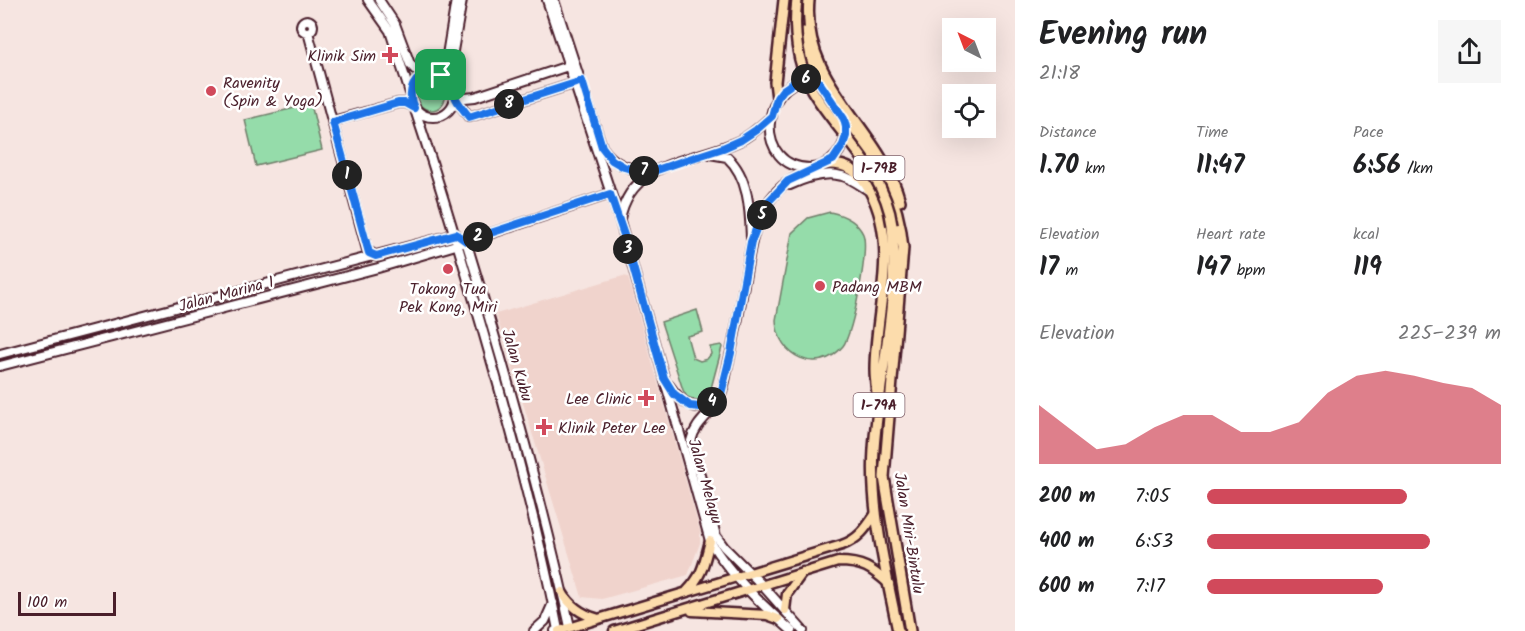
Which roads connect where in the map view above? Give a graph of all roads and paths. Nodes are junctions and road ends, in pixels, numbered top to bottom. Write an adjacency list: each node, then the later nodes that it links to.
1 (368, 0): 17 (street)
2 (379, 0): 14 (street)
3 (456, 0): 13 (street)
4 (462, 0): 13 (street)
5 (547, 0): 12 (street)
6 (555, 0): 12 (street)
7 (784, 0): 19 (highway)
8 (797, 0): 31 (highway, bridge)
9 (804, 0): 16 (highway)
10 (809, 0): 31 (highway)
11 (308, 32): 23 (street)
12 (572, 65): 15 (street); 18 (street)
13 (441, 75): 14 (street); 18 (street)
14 (421, 76): 17 (street)
15 (578, 82): 18 (street); 26 (street); 28 (street, Jalan Melayu)
16 (819, 82): 19 (street); 22 (street)
17 (411, 94): 20 (street)
18 (455, 96): 20 (street)
19 (777, 98): 21 (street)
20 (414, 108): 23 (street); 32 (street)
21 (772, 116): 24 (street); 25 (street)
22 (844, 119): 25 (street); 31 (highway, 1-79B)
23 (333, 122): 35 (street)
24 (705, 154): 26 (street); 33 (street)
25 (822, 166): 27 (highway); 29 (street)
26 (651, 172): 30 (street)
27 (870, 191): 29 (street); 40 (highway)
28 (610, 194): 30 (street, Jalan Melayu); 34 (street, Jalan Marina 1)
29 (773, 196): 33 (street)
30 (620, 221): 38 (street, Jalan Melayu)
31 (897, 224): 40 (highway, Jalan Miri-Bintulu / 1-79A); 57 (highway, Jalan Miri-Bintulu / 1-79B)
32 (456, 234): 34 (street); 35 (street, Jalan Marina 1)
33 (751, 242): 39 (street)
34 (463, 243): 37 (street, Jalan Marina 1); 49 (street, Jalan Kubu); 51 (street, Jalan Kubu)
35 (376, 256): 36 (street, Jalan Marina 1)
36 (0, 354)
37 (0, 366)
38 (664, 378): 39 (street); 42 (street, Jalan Melayu)
39 (721, 394): 43 (street, Jalan Melayu)
40 (878, 410): 41 (highway, Jalan Miri-Bintulu / 1-79A)
41 (876, 513): 43 (main road, Jalan Kubu); 46 (highway, Jalan Miri-Bintulu / 1-79A)
42 (710, 541): 45 (street, Jalan Melayu); 50 (main road)
43 (750, 572): 45 (main road, Jalan Kubu); 47 (street, Jalan Melayu)
44 (804, 572): 46 (main road); 47 (main road); 53 (main road)
45 (736, 577): 48 (street, Jalan Melayu); 50 (main road, Jalan Kubu)
46 (889, 584): 58 (highway, Jalan Miri-Bintulu / 1-79A)
47 (763, 586): 48 (main road); 53 (street, Jalan Melayu)
48 (750, 591): 52 (main road); 55 (street, Jalan Melayu)
49 (562, 592): 54 (main road); 56 (street, Jalan Kubu)
50 (684, 593): 54 (main road, Jalan Kubu)
51 (553, 602): 59 (street); 60 (street, Jalan Kubu)
52 (685, 610): 55 (main road); 61 (main road)
53 (785, 610): 63 (street, Jalan Melayu)
54 (598, 618): 56 (main road, Jalan Kubu)
55 (778, 619): 62 (street, Jalan Melayu)
56 (570, 629): 60 (main road, Jalan Kubu)
57 (910, 629): 58 (highway)
58 (898, 630)
59 (534, 631)
60 (557, 631)
61 (614, 631)
62 (792, 631)
63 (803, 631)

